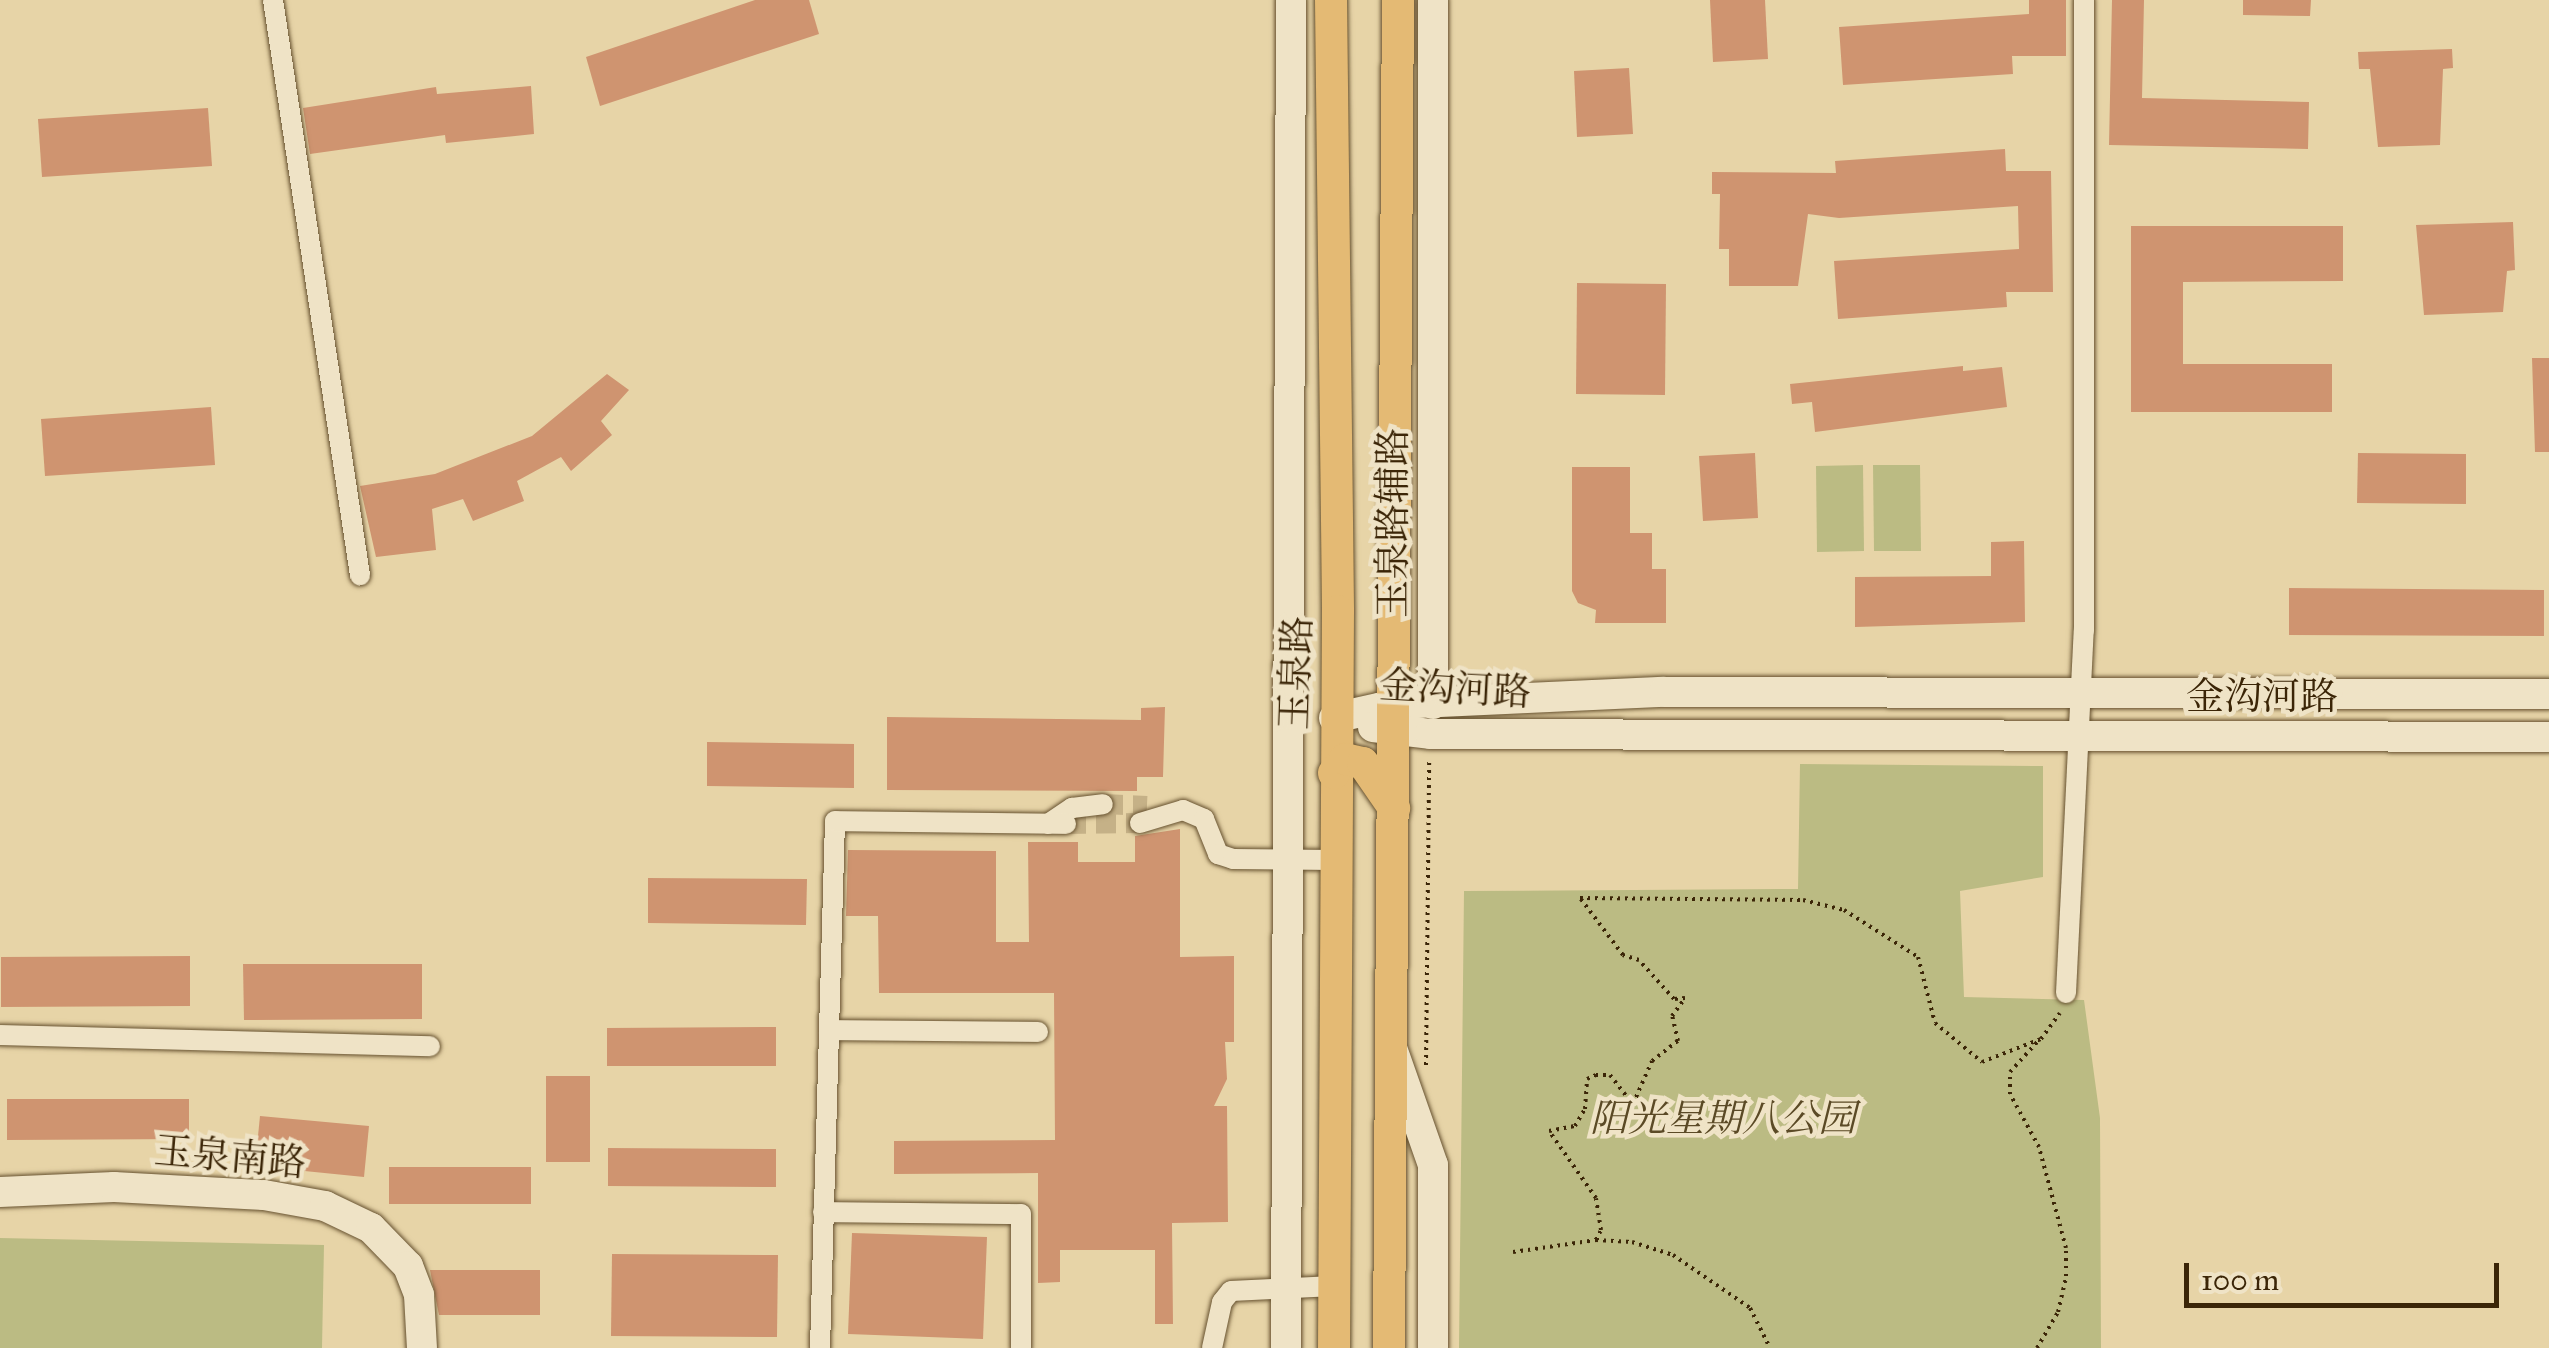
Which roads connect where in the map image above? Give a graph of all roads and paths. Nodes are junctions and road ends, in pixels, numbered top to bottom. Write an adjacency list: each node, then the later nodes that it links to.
1 (273, 0): 10 (street)
2 (1291, 0): 7 (street)
3 (1331, 0): 8 (main road, 玉泉路)
4 (1398, 0): 11 (main road)
5 (1434, 0): 16 (street, 玉泉路辅路)
6 (2084, 0): 12 (street)
7 (1292, 116): 8 (street); 23 (street)
8 (1332, 216): 9 (main road, 玉泉路)
9 (1336, 560): 11 (main road); 14 (main road, 玉泉路)
10 (360, 575)
11 (1396, 580): 15 (main road)
12 (2082, 694): 13 (street, 金沟河路); 16 (street, 金沟河路); 17 (street)
13 (2549, 694)
14 (1334, 718): 15 (street, 金沟河路); 19 (main road, 玉泉路)
15 (1396, 718): 16 (street, 金沟河路); 21 (main road)
16 (1432, 719): 17 (street, 金沟河路); 32 (path)
17 (2080, 737): 18 (street, 金沟河路); 25 (street)
18 (2549, 737)
19 (1334, 773): 21 (main road); 24 (main road, 玉泉路)
20 (1102, 804): 26 (street)
21 (1394, 808): 31 (main road)
22 (1143, 814): 23 (street)
23 (1290, 860): 24 (street); 37 (street)
24 (1334, 860): 38 (main road, 玉泉路)
25 (2066, 993): 29 (path)
26 (829, 1030): 27 (street); 34 (street)
27 (1038, 1032)
28 (0, 1035): 30 (street)
29 (2041, 1038): 35 (path); 48 (path)
30 (430, 1046)
31 (1391, 1047): 45 (main road); 46 (street)
32 (1426, 1074)
33 (0, 1192): 39 (street, 玉泉南路)
34 (824, 1212): 40 (street); 41 (street)
35 (1596, 1240): 36 (path); 47 (path)
36 (1512, 1252)
37 (1287, 1286): 38 (street); 42 (street); 43 (street)
38 (1334, 1286): 44 (main road, 玉泉路)
39 (422, 1348)
40 (820, 1348)
41 (1021, 1348)
42 (1212, 1348)
43 (1286, 1348)
44 (1334, 1348)
45 (1389, 1348)
46 (1433, 1348)
47 (1770, 1348)
48 (2037, 1348)

